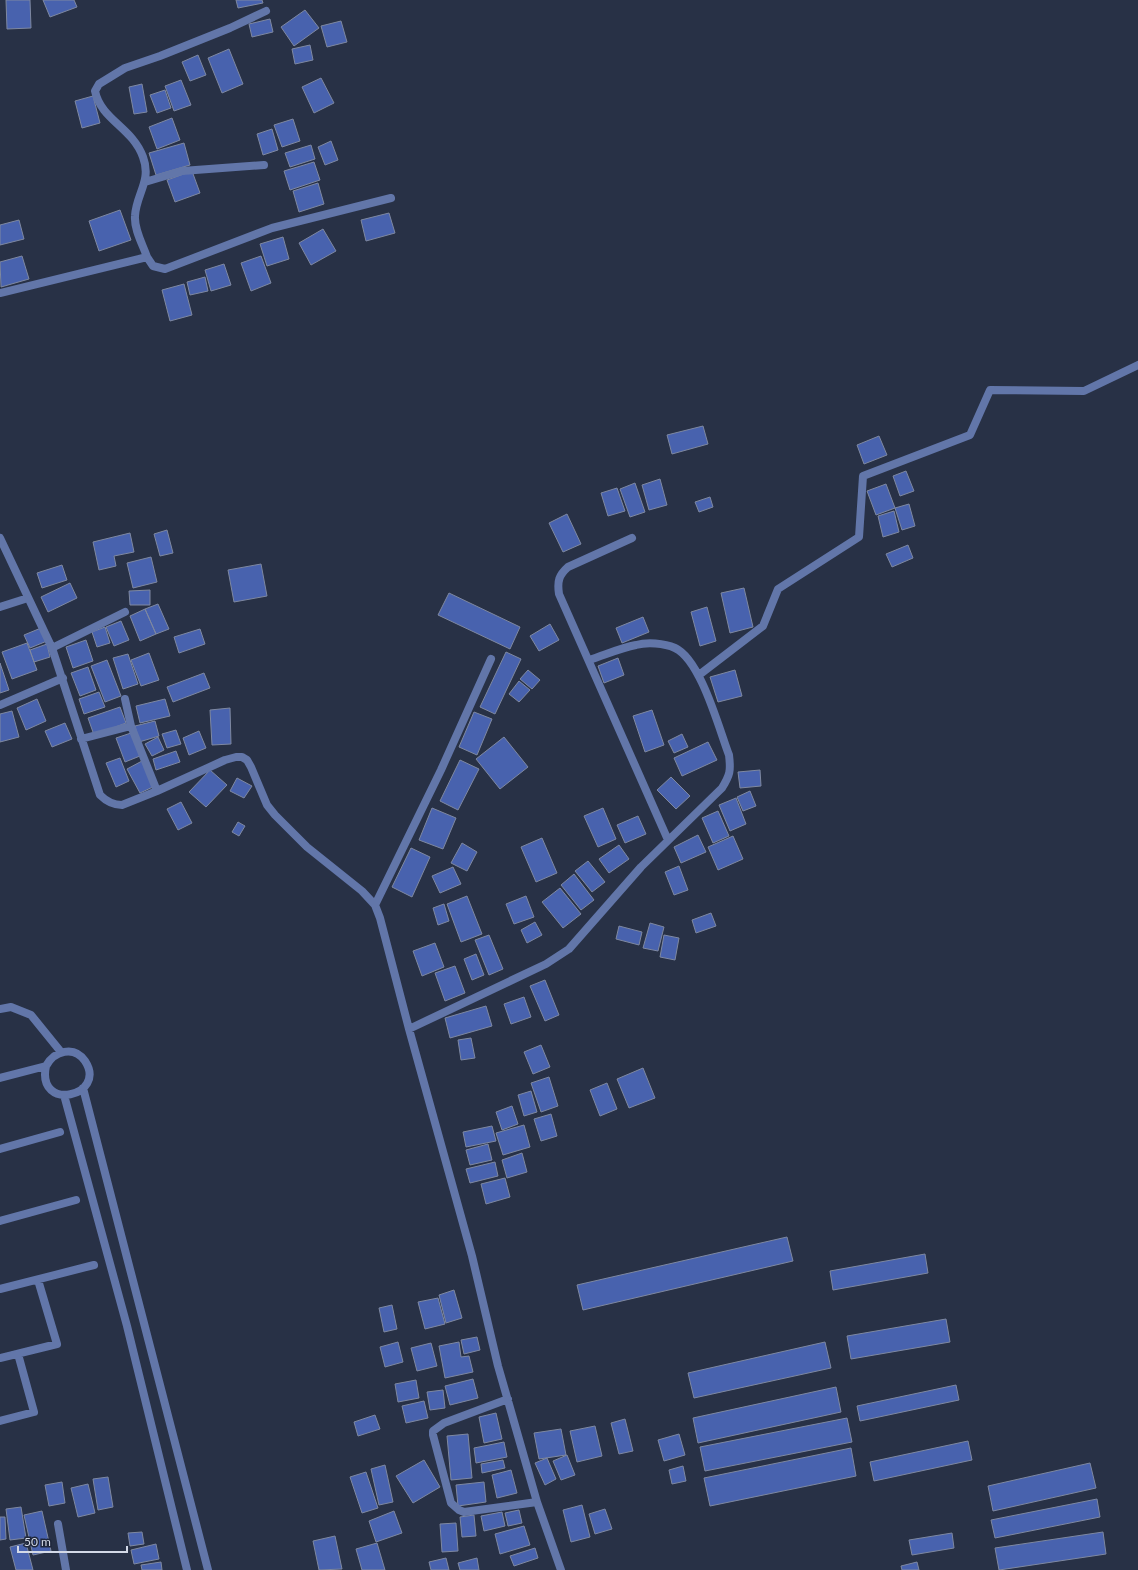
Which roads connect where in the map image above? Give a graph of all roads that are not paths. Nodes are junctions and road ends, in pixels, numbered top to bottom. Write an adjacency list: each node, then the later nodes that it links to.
1 (266, 11): 3 (street)
2 (264, 165): 3 (street)
3 (145, 182): 5 (street)
4 (391, 198): 5 (street)
5 (147, 258): 6 (street)
6 (0, 293)
7 (1138, 365): 16 (street)
8 (0, 538): 10 (street)
9 (632, 538): 15 (street)
10 (28, 598): 11 (street); 13 (street)
11 (0, 607)
12 (125, 612): 13 (street)
13 (52, 648): 17 (street)
14 (491, 659): 24 (street)
15 (589, 660): 16 (street); 23 (street)
16 (699, 675): 23 (street)
17 (62, 678): 19 (street); 21 (street)
18 (125, 699): 20 (street)
19 (0, 705)
20 (130, 726): 21 (street); 22 (street)
21 (81, 739): 22 (street)
22 (157, 791): 24 (street)
23 (668, 840): 26 (street)
24 (375, 904): 26 (street)
25 (0, 1009): 27 (street)
26 (409, 1029): 41 (street)
27 (61, 1052): 28 (street); 30 (street)
28 (46, 1066): 29 (street); 31 (street)
29 (0, 1078)
30 (84, 1088): 31 (street); 47 (street)
31 (64, 1096): 46 (street)
32 (60, 1132): 33 (street)
33 (0, 1149)
34 (76, 1200): 35 (street)
35 (0, 1221)
36 (94, 1265): 37 (street)
37 (38, 1280): 38 (street); 39 (street)
38 (0, 1290)
39 (18, 1354): 40 (street); 42 (street)
40 (0, 1358)
41 (508, 1399): 43 (street); 43 (street)
42 (0, 1421)
43 (537, 1502): 48 (street)
44 (58, 1524): 45 (street)
45 (66, 1570)
46 (187, 1570)
47 (208, 1570)
48 (561, 1570)

